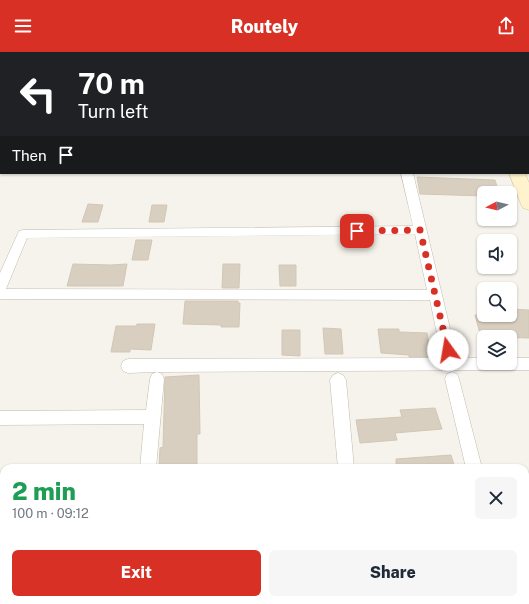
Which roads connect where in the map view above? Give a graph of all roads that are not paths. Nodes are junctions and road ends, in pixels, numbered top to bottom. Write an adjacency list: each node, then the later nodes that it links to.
1 (407, 174): 4 (street)
2 (517, 174): 3 (street)
3 (529, 204)
4 (420, 230): 5 (street); 7 (street)
5 (0, 288)
6 (0, 294): 7 (street)
7 (435, 294): 10 (street)
8 (529, 364): 10 (street)
9 (128, 366): 10 (street)
10 (452, 372): 17 (street)
11 (157, 379): 13 (street)
12 (338, 380): 16 (street)
13 (154, 417): 14 (street); 15 (street)
14 (0, 418)
15 (148, 464)
16 (346, 464)
17 (473, 464)

